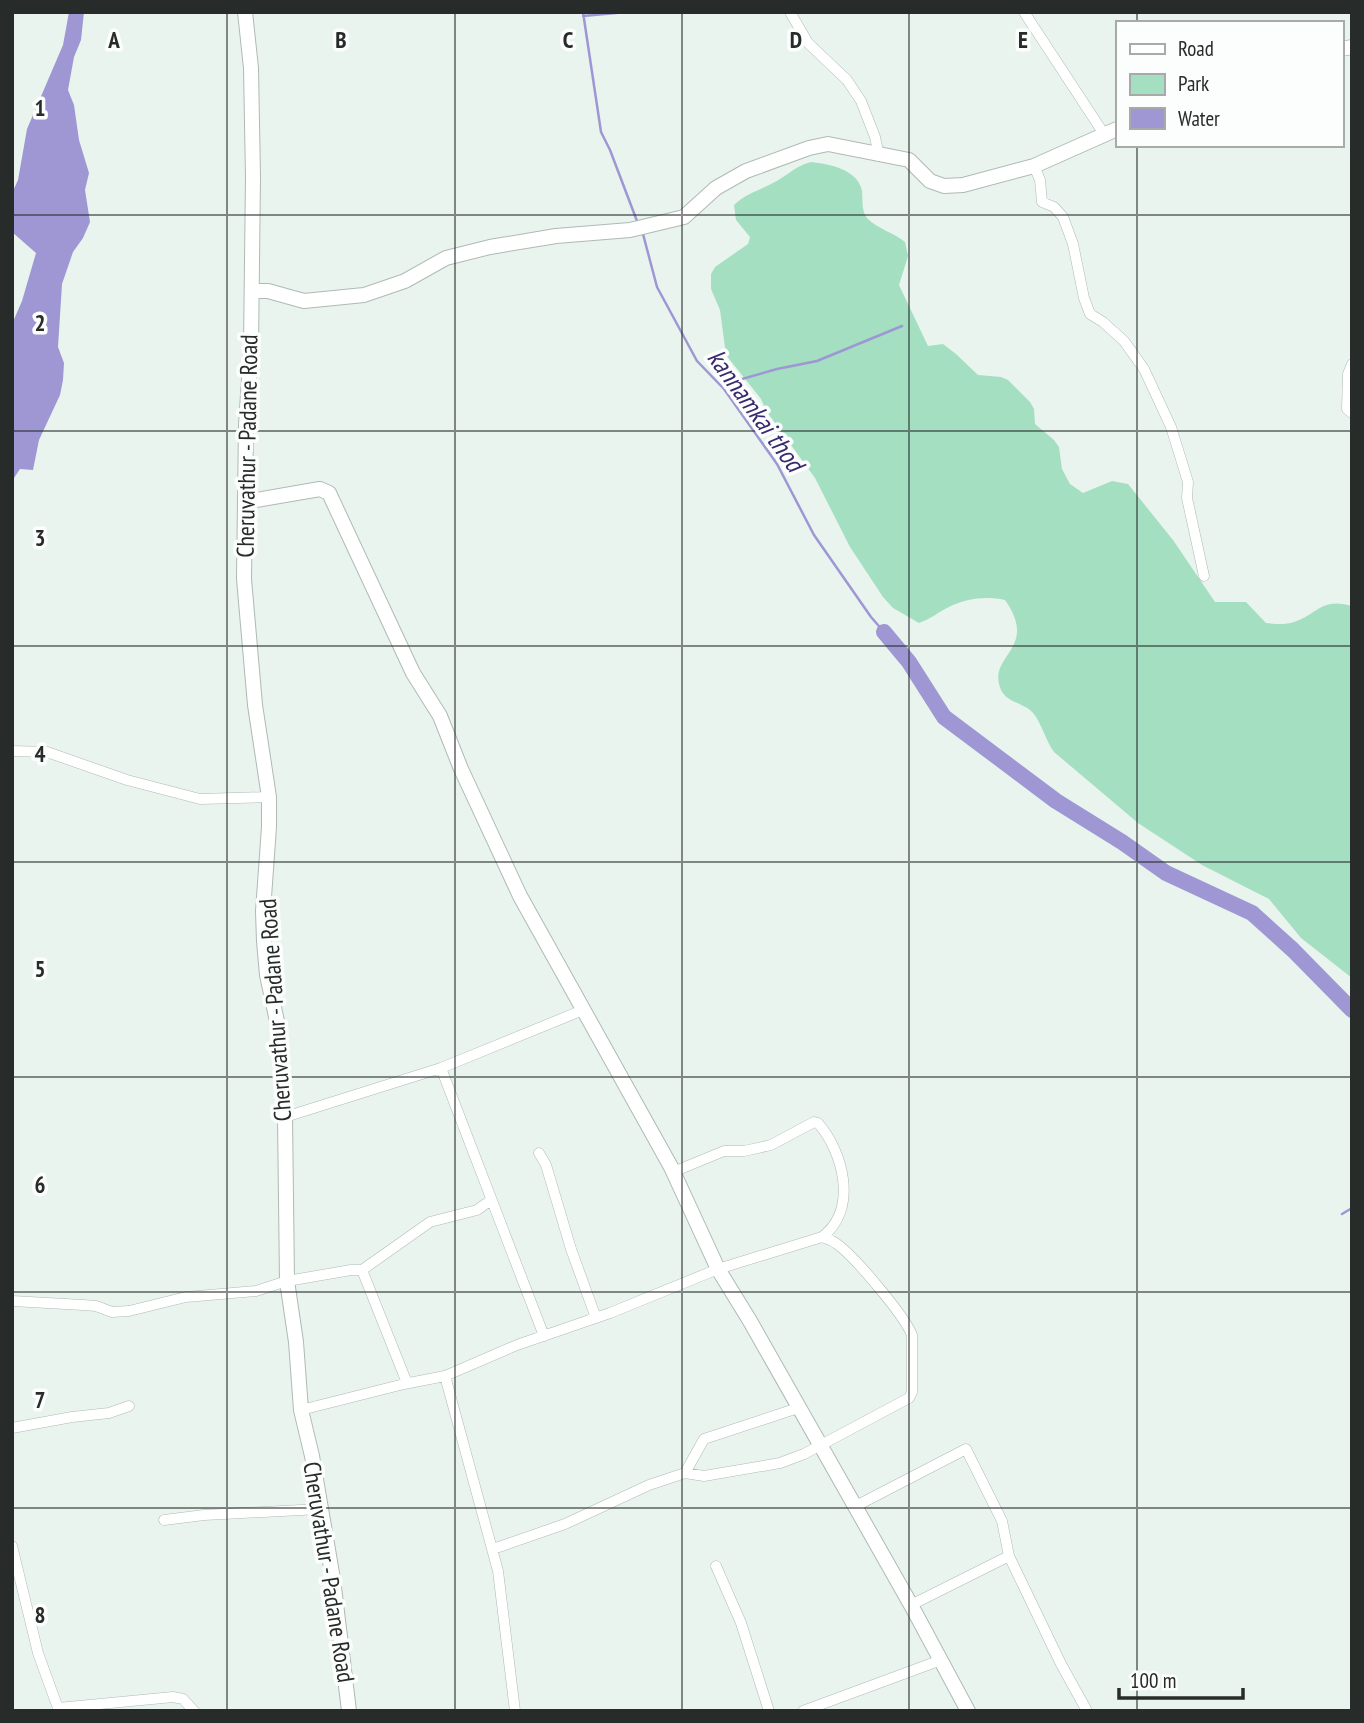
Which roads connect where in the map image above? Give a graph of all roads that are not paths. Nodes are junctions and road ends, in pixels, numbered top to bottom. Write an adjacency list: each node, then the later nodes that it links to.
1 (245, 12): 7 (street, Cheruvathur - Padane Road)
2 (790, 12): 5 (street)
3 (1024, 12): 4 (street)
4 (1111, 132): 6 (street)
5 (879, 156): 6 (street); 7 (street)
6 (1034, 166): 11 (street)
7 (252, 291): 10 (street, Cheruvathur - Padane Road)
8 (1352, 364): 9 (street)
9 (1352, 413)
10 (245, 502): 13 (street, Cheruvathur - Padane Road); 14 (street)
11 (1203, 576)
12 (12, 751): 13 (street)
13 (269, 797): 16 (street, Cheruvathur - Padane Road)
14 (583, 1010): 15 (street); 18 (street)
15 (441, 1068): 16 (street); 19 (street)
16 (285, 1117): 23 (street, Cheruvathur - Padane Road)
17 (539, 1153): 25 (street)
18 (673, 1172): 20 (street); 21 (street)
19 (491, 1200): 22 (street); 26 (street)
20 (822, 1237): 21 (street); 33 (street)
21 (718, 1269): 25 (street); 30 (street)
22 (362, 1270): 23 (street); 28 (street)
23 (287, 1281): 24 (street); 31 (street, Cheruvathur - Padane Road)
24 (12, 1301)
25 (596, 1318): 26 (street)
26 (544, 1336): 27 (street)
27 (445, 1376): 28 (street); 39 (street)
28 (407, 1383): 31 (street)
29 (129, 1406): 32 (street)
30 (798, 1408): 33 (street); 34 (street)
31 (301, 1410): 36 (street, Cheruvathur - Padane Road)
32 (12, 1429)
33 (819, 1446): 34 (street); 35 (street)
34 (685, 1473): 39 (street)
35 (854, 1507): 40 (street); 42 (street)
36 (320, 1509): 37 (street); 46 (street, Cheruvathur - Padane Road)
37 (164, 1520)
38 (12, 1546): 44 (street)
39 (493, 1549): 47 (street)
40 (1009, 1556): 42 (street); 51 (street)
41 (716, 1566): 48 (street)
42 (911, 1605): 43 (street)
43 (941, 1660): 49 (street); 50 (street)
44 (58, 1709): 45 (street)
45 (194, 1711)
46 (349, 1711)
47 (515, 1711)
48 (769, 1711)
49 (803, 1711)
50 (968, 1711)
51 (1087, 1711)

